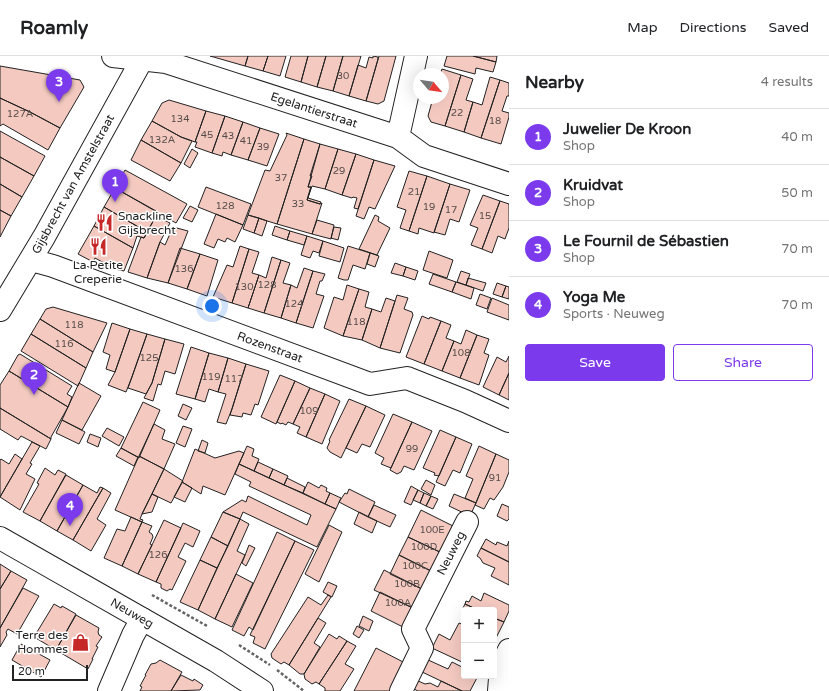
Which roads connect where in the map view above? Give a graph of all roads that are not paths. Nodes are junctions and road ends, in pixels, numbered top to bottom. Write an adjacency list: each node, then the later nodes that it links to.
1 (113, 56): 3 (street, Egelantierstraat)
2 (416, 56): 4 (street)
3 (143, 58): 4 (street, Egelantierstraat); 6 (street, Gijsbrecht van Amstelstraat)
4 (398, 137): 5 (street, Egelantierstraat)
5 (509, 184)
6 (30, 260): 7 (street, Gijsbrecht van Amstelstraat); 8 (street, Rozenstraat)
7 (0, 310)
8 (509, 420)
9 (467, 522): 15 (street, Neuweg)
10 (0, 538): 11 (street, Neuweg)
11 (142, 619): 13 (street); 14 (street, Neuweg)
12 (509, 650): 16 (street)
13 (109, 691)
14 (262, 691)
15 (401, 691)
16 (499, 691)

